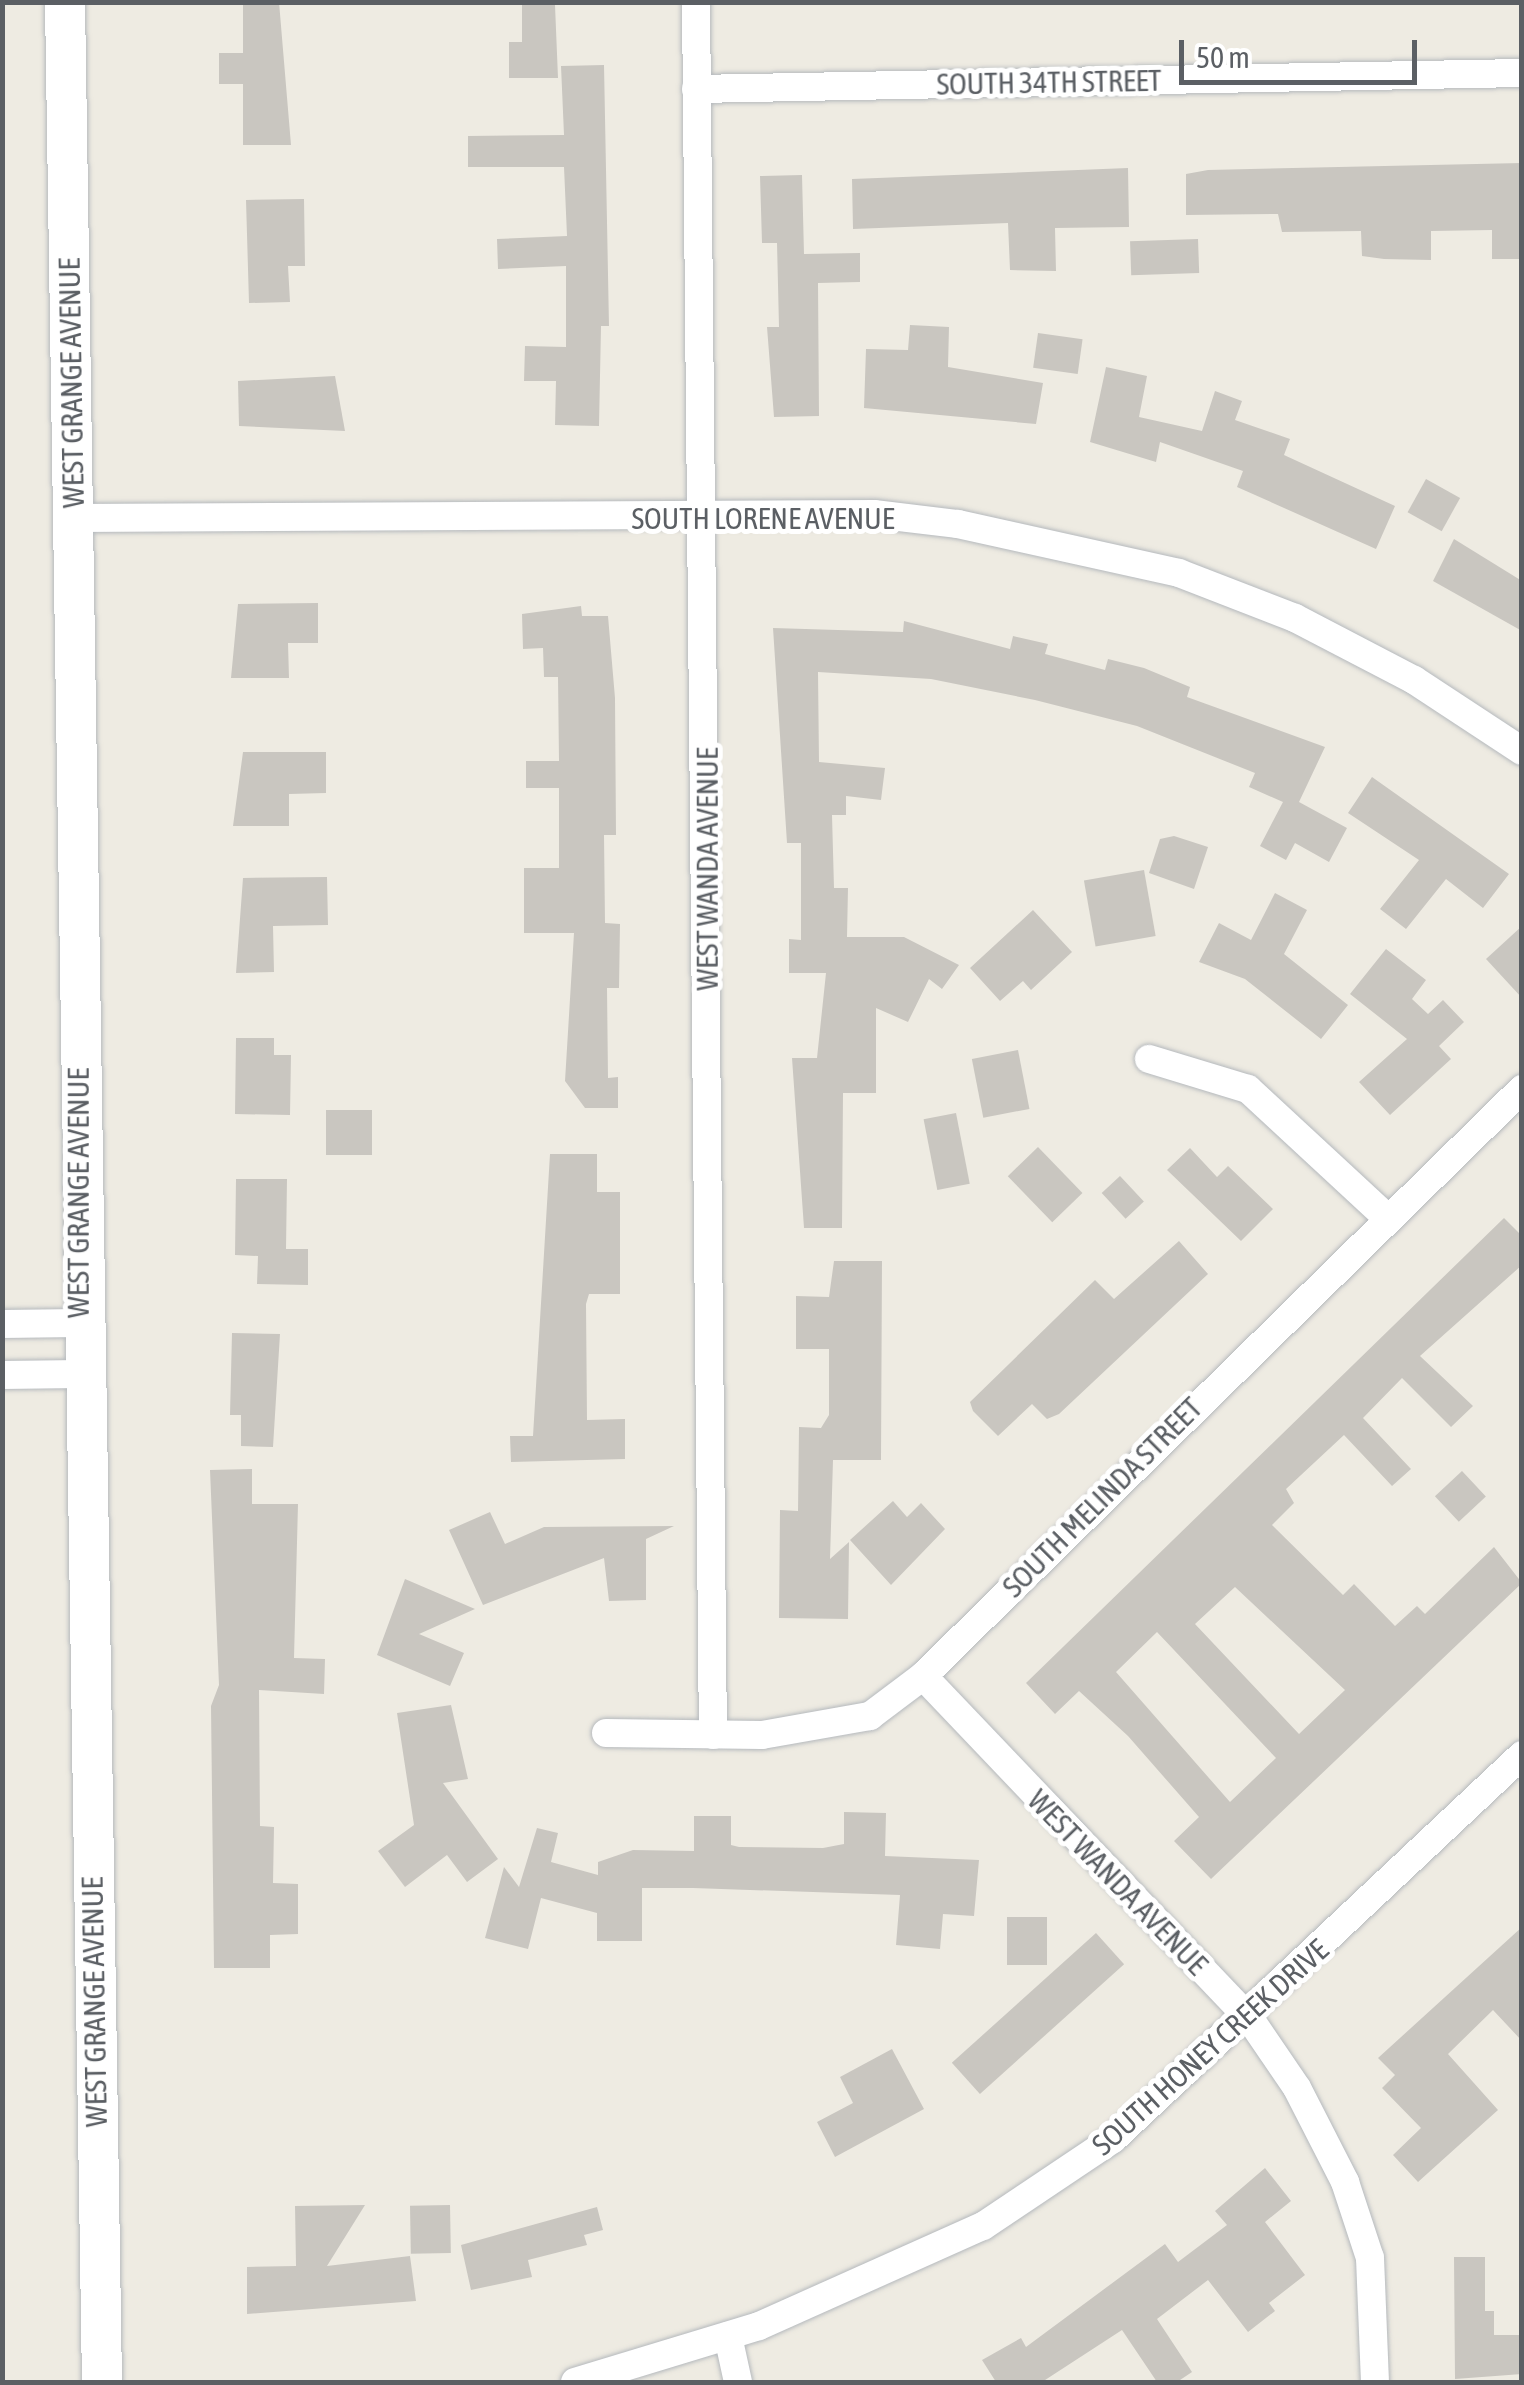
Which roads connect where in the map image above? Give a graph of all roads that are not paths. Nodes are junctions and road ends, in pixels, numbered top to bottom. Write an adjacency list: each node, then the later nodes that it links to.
1 (65, 2): 6 (street, WEST GRANGE AVENUE)
2 (696, 2): 4 (street, WEST WANDA AVENUE)
3 (1522, 73): 4 (street, SOUTH 34TH STREET)
4 (696, 89): 5 (street, WEST WANDA AVENUE)
5 (704, 517): 6 (street, SOUTH LORENE AVENUE); 7 (street, SOUTH LORENE AVENUE); 17 (street, WEST WANDA AVENUE)
6 (74, 518): 11 (street, WEST GRANGE AVENUE)
7 (1522, 751)
8 (1149, 1059): 10 (street)
9 (1522, 1089): 10 (street, SOUTH MELINDA STREET)
10 (1386, 1216): 15 (street, SOUTH MELINDA STREET)
11 (79, 1322): 12 (street); 13 (street, WEST GRANGE AVENUE)
12 (2, 1324)
13 (80, 1374): 14 (street); 21 (street, WEST GRANGE AVENUE)
14 (2, 1375)
15 (923, 1676): 17 (street, SOUTH MELINDA STREET); 19 (street, WEST WANDA AVENUE)
16 (606, 1733): 17 (street, SOUTH MELINDA STREET)
17 (714, 1735)
18 (1522, 1756): 19 (street, SOUTH HONEY CREEK DRIVE)
19 (1250, 2019): 20 (street, SOUTH HONEY CREEK DRIVE); 24 (street, WEST WANDA AVENUE)
20 (728, 2336): 22 (street, SOUTH HONEY CREEK DRIVE); 23 (street)
21 (102, 2382)
22 (575, 2382)
23 (738, 2382)
24 (1376, 2382)

